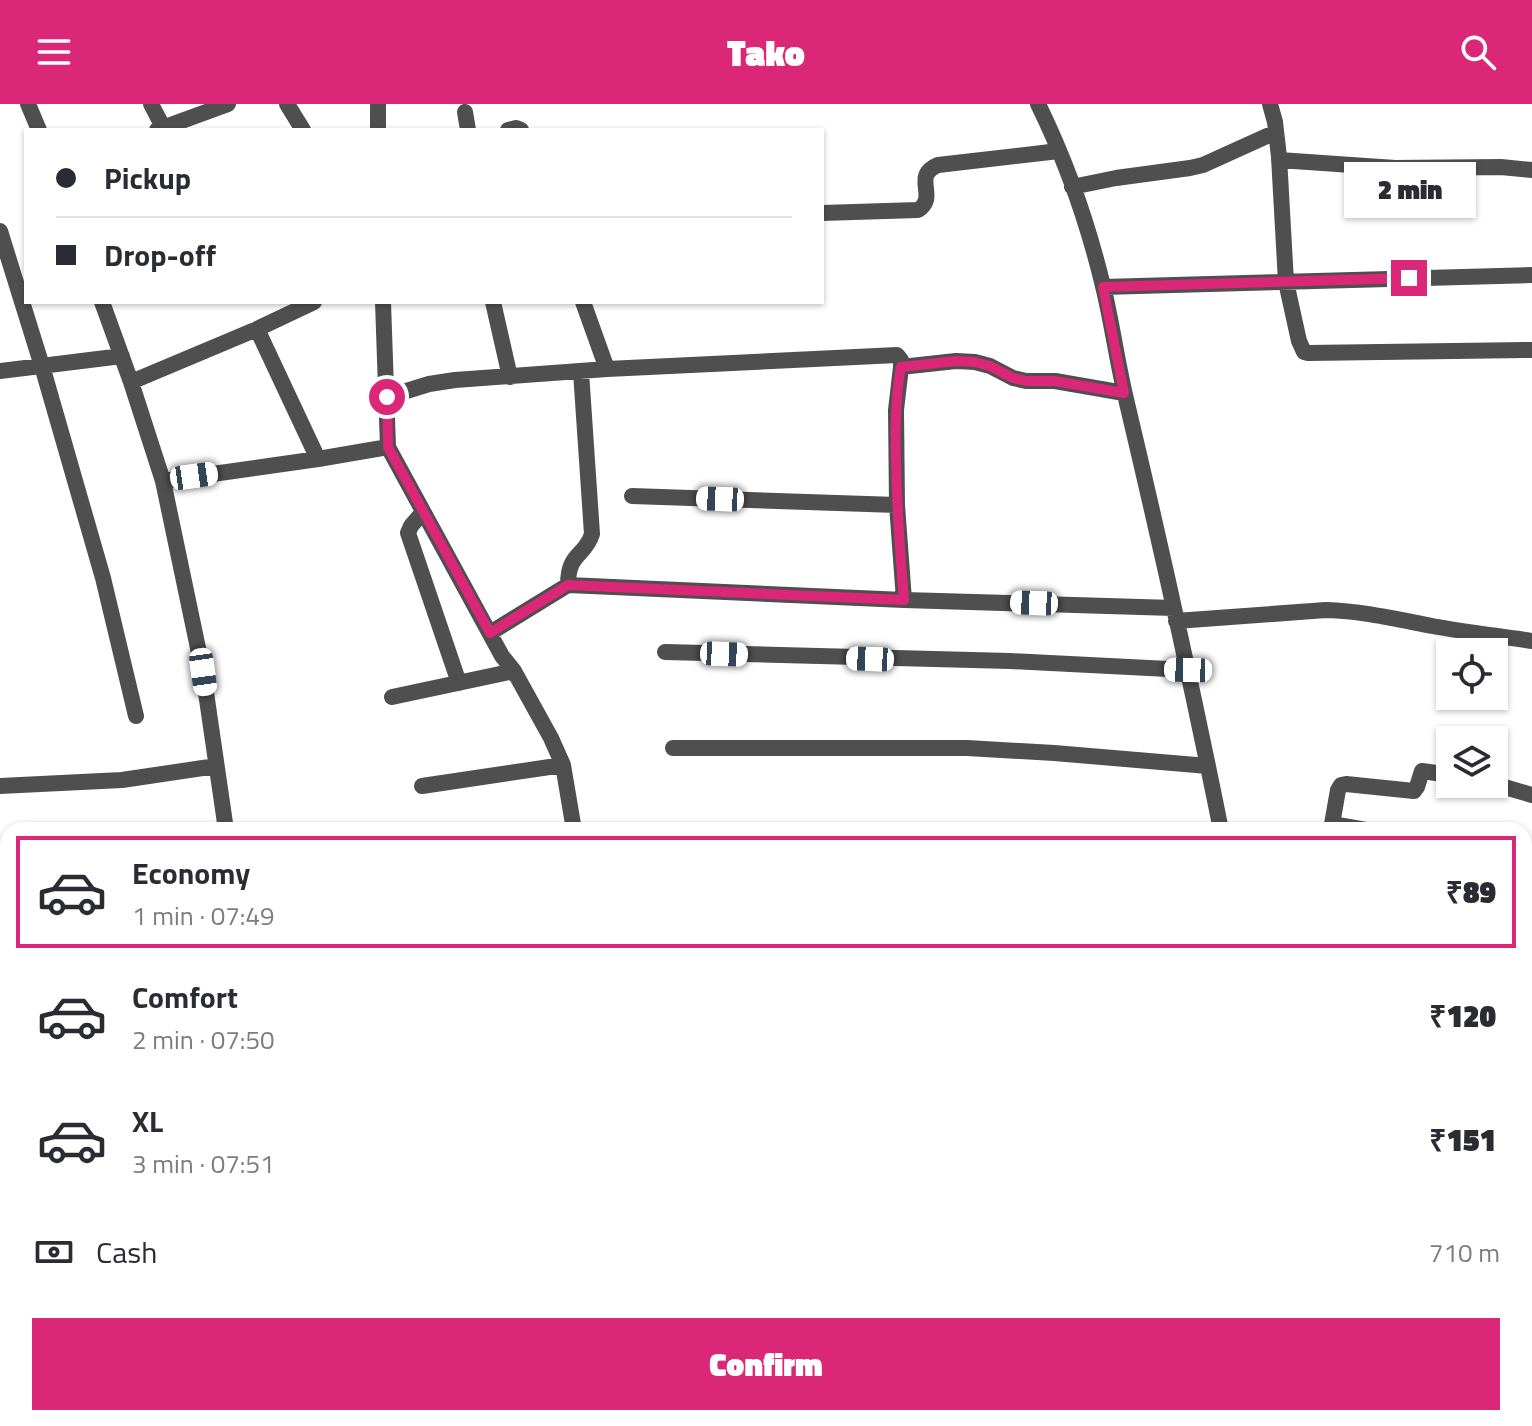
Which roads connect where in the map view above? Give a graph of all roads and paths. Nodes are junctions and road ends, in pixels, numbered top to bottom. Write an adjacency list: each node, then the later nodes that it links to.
1 (28, 104): 10 (street)
2 (151, 104): 9 (street)
3 (228, 104): 9 (street)
4 (287, 104): 11 (street)
5 (378, 104): 12 (street)
6 (1038, 104): 15 (street)
7 (1270, 104): 14 (street)
8 (465, 112): 13 (street)
9 (170, 127)
10 (38, 128)
11 (302, 128)
12 (378, 128)
13 (468, 128)
14 (1276, 132): 16 (street); 18 (street)
15 (1059, 151): 18 (street); 19 (street)
16 (1279, 160): 17 (street); 22 (street)
17 (1532, 170)
18 (1072, 187): 23 (street)
19 (824, 213)
20 (0, 231): 33 (street)
21 (1532, 275): 22 (street)
22 (1286, 282): 23 (street); 31 (street)
23 (1103, 287): 40 (street)
24 (103, 304): 32 (street)
25 (304, 304): 29 (street)
26 (383, 304): 41 (street)
27 (493, 304): 38 (street)
28 (584, 304): 35 (street)
29 (284, 308): 30 (street)
30 (257, 329): 39 (street); 43 (street)
31 (1532, 350)
32 (122, 356): 33 (street); 39 (street)
33 (42, 366): 36 (street); 58 (street)
34 (901, 367): 35 (street); 40 (street); 46 (street)
35 (607, 369): 37 (street)
36 (0, 371)
37 (581, 372): 38 (street); 48 (street)
38 (510, 377): 41 (street)
39 (131, 382): 44 (street)
40 (1124, 393): 50 (street)
41 (387, 397): 42 (street)
42 (388, 447): 43 (street); 47 (street)
43 (318, 459): 44 (street)
44 (163, 481): 61 (street)
45 (632, 496): 46 (street)
46 (897, 505): 49 (street)
47 (423, 512): 51 (street); 56 (street)
48 (560, 590): 49 (street); 51 (street)
49 (904, 600): 50 (street)
50 (1175, 614): 52 (street); 54 (street)
51 (490, 633): 55 (street)
52 (1532, 641)
53 (665, 652): 54 (street)
54 (1188, 670): 62 (street)
55 (514, 671): 56 (street); 60 (street)
56 (459, 683): 57 (street)
57 (392, 697)
58 (136, 716)
59 (673, 748): 62 (street)
60 (563, 765): 65 (street); 69 (street)
61 (216, 766): 64 (street); 68 (street)
62 (1208, 766): 70 (street)
63 (1436, 773): 71 (street)
64 (0, 786)
65 (422, 786)
66 (1508, 788): 67 (street)
67 (1532, 795)
68 (225, 822)
69 (573, 822)
70 (1219, 822)
71 (1332, 822)

